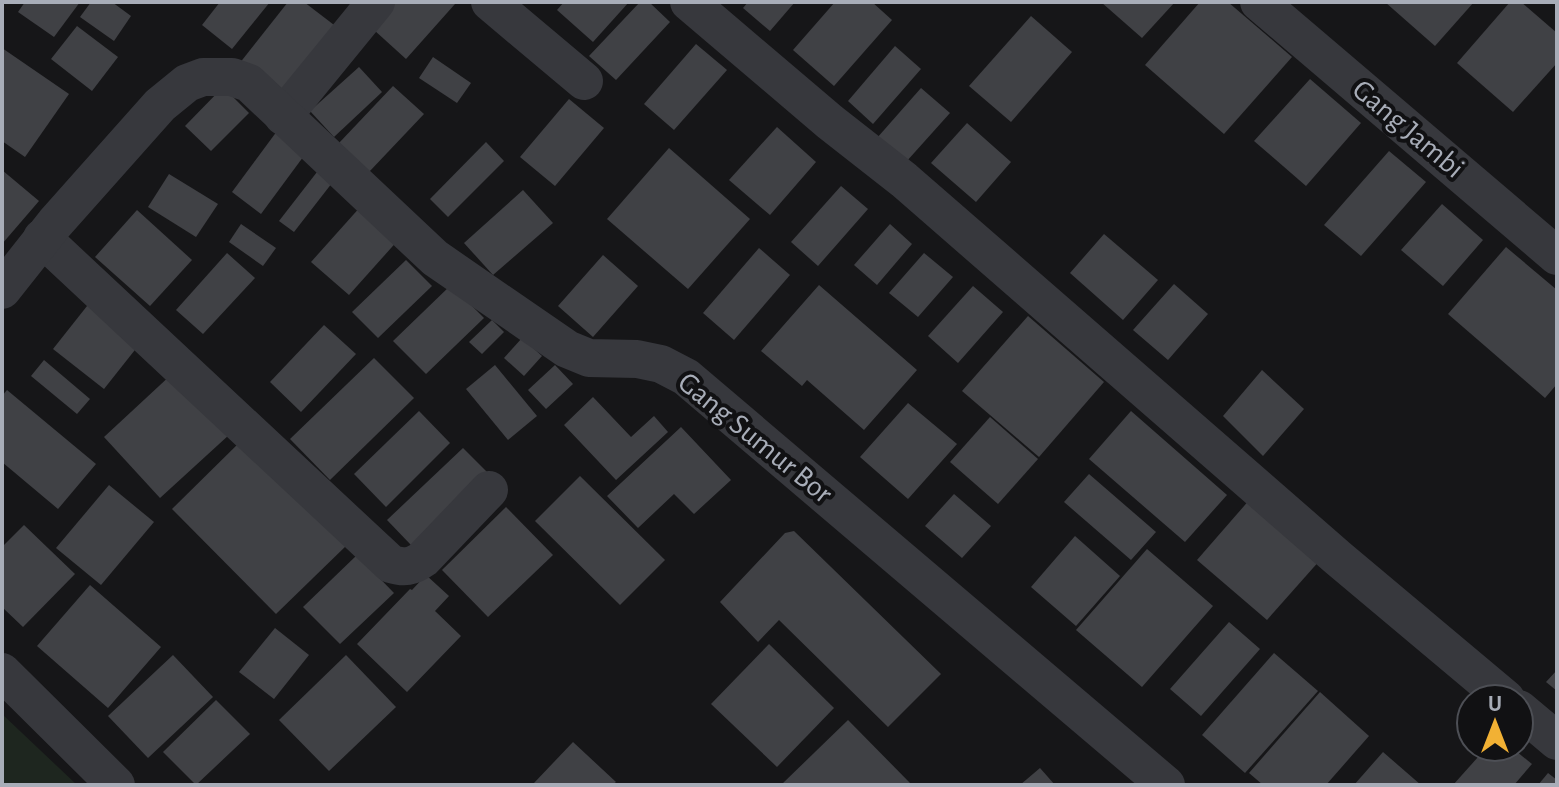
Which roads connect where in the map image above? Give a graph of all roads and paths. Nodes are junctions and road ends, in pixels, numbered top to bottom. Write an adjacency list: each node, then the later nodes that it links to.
1 (376, 2): 6 (street)
2 (490, 2): 5 (street)
3 (689, 2): 12 (street)
4 (1259, 2): 8 (street, Gang Jambi)
5 (584, 81)
6 (283, 116): 7 (street, Gang Sumur Bor); 16 (street, Gang Sumur Bor)
7 (42, 238): 9 (street, Gang Sumur Bor); 10 (street)
8 (1557, 256)
9 (2, 290)
10 (489, 490)
11 (2, 672): 15 (street)
12 (1487, 683)
13 (1535, 722): 14 (street)
14 (1557, 741)
15 (116, 785)
16 (1166, 785)

